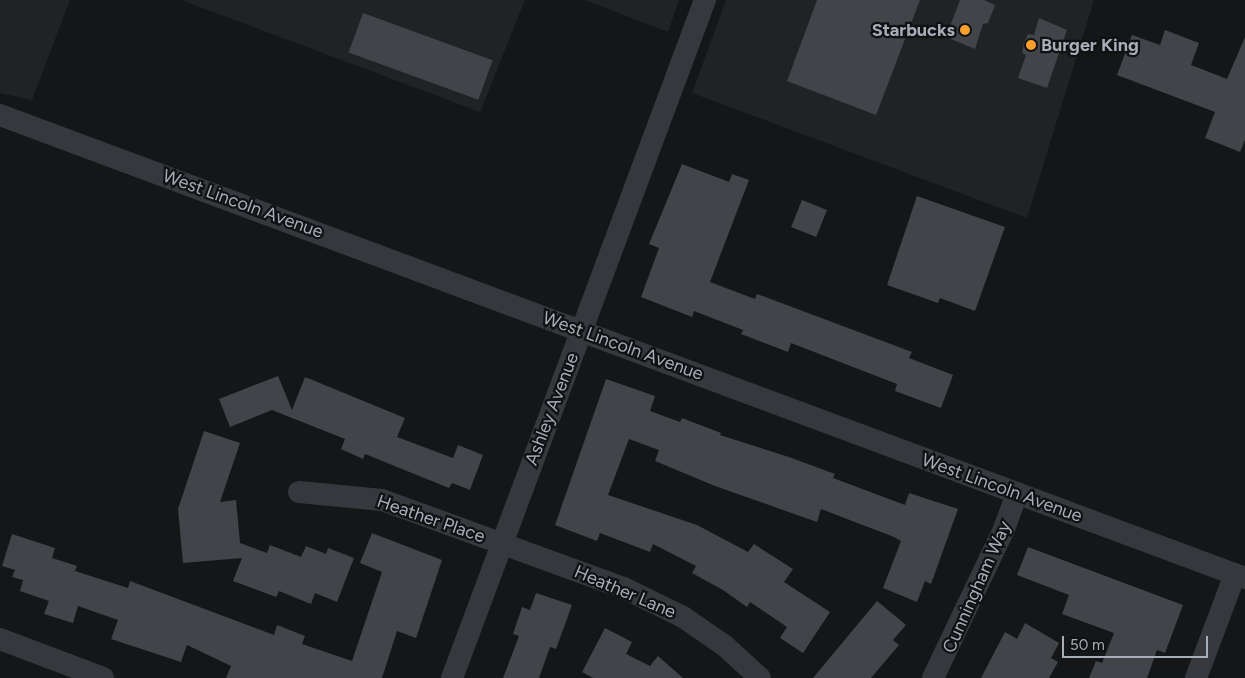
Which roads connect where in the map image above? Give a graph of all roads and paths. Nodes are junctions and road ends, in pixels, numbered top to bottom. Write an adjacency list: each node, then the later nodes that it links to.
1 (705, 0): 3 (street, Ashley Avenue)
2 (0, 115): 3 (street, West Lincoln Avenue)
3 (582, 331): 5 (street, West Lincoln Avenue); 6 (street, Ashley Avenue)
4 (299, 492): 6 (street, Heather Place)
5 (1017, 493): 7 (street, West Lincoln Avenue); 12 (street, Cunningham Way)
6 (502, 544): 10 (street, Ashley Avenue); 11 (street, Heather Lane)
7 (1240, 576): 13 (street)
8 (0, 639): 9 (street)
9 (103, 678)
10 (452, 678)
11 (760, 678)
12 (933, 678)
13 (1196, 678)

